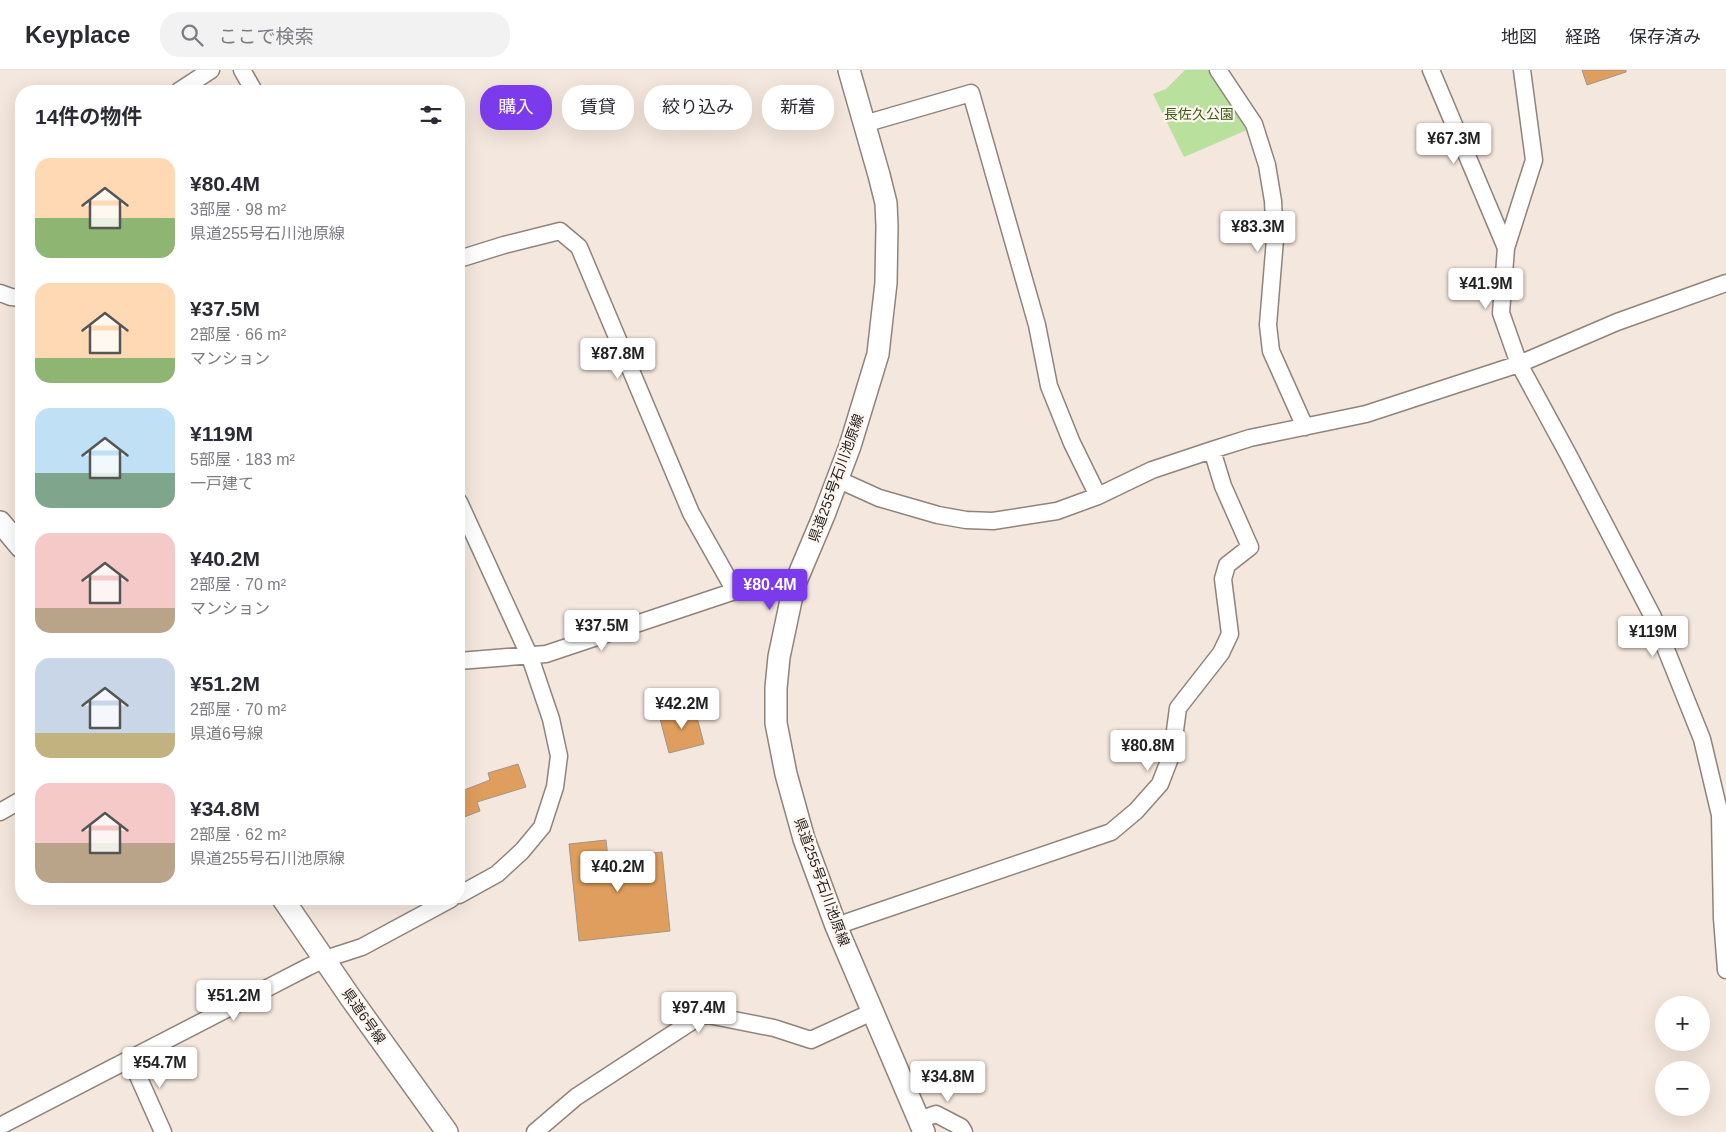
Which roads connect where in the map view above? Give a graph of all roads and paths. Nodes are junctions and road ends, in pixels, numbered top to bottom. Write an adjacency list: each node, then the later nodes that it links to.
1 (211, 70): 7 (street)
2 (242, 70): 8 (street)
3 (849, 70): 9 (main road, 県道255号石川池原線)
4 (1218, 70): 16 (street)
5 (1431, 70): 10 (street)
6 (1522, 70): 10 (street)
7 (188, 85)
8 (251, 85)
9 (864, 124): 18 (main road, 県道255号石川池原線); 19 (street)
10 (1506, 248): 15 (street)
11 (465, 257): 24 (street)
12 (1726, 283): 15 (street)
13 (0, 293): 14 (street)
14 (15, 297)
15 (1519, 364): 16 (street); 34 (street)
16 (1305, 427): 17 (street)
17 (1212, 450): 19 (street); 32 (street)
18 (837, 479): 19 (street); 23 (main road, 県道255号石川池原線)
19 (1098, 496)
20 (465, 515): 25 (street)
21 (0, 522): 22 (main road)
22 (15, 539)
23 (794, 586): 24 (street); 32 (main road, 県道255号石川池原線)
24 (735, 591): 25 (street)
25 (530, 656): 26 (street); 29 (street)
26 (465, 661)
27 (15, 803): 28 (street)
28 (0, 812)
29 (465, 892)
30 (287, 905): 33 (main road, 県道6号線)
31 (440, 905): 33 (street)
32 (836, 926): 35 (main road, 県道255号石川池原線)
33 (325, 959): 36 (street); 40 (main road, 県道6号線)
34 (1726, 970)
35 (872, 1012): 38 (main road, 県道255号石川池原線); 41 (street)
36 (130, 1058): 37 (street); 39 (street)
37 (0, 1126)
38 (922, 1126): 42 (street)
39 (163, 1132)
40 (447, 1132)
41 (534, 1132)
42 (964, 1132)

